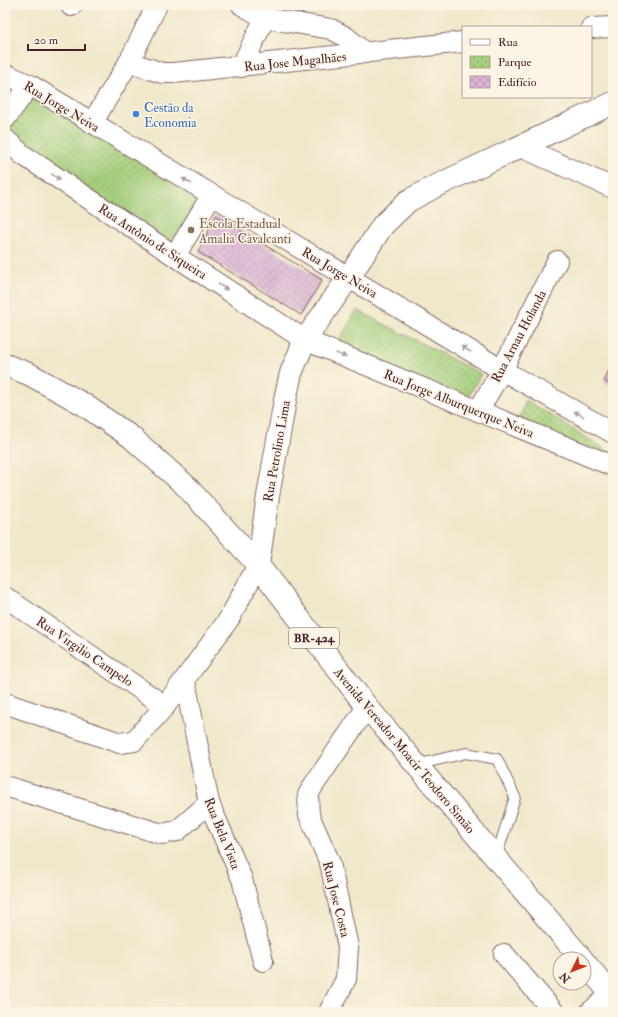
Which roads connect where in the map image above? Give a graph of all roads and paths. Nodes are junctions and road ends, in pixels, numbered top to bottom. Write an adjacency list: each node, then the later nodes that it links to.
1 (157, 5): 8 (street)
2 (242, 5): 3 (street)
3 (265, 18): 7 (street); 9 (street)
4 (592, 28): 5 (street)
5 (613, 28)
6 (462, 42): 7 (street, Rua Jose Magalhães)
7 (365, 53): 9 (street, Rua Jose Magalhães)
8 (129, 62): 9 (street, Rua Jose Magalhães); 14 (street)
9 (241, 67)
10 (5, 74): 11 (street, Rua Jorge Neiva)
11 (30, 85): 13 (street); 14 (street, Rua Jorge Neiva)
12 (613, 103): 16 (main road, Rua Petrolino Lima)
13 (5, 119)
14 (92, 123): 18 (street, Rua Jorge Neiva, one-way to 14)
15 (5, 138): 19 (street, Rua Antônio de Siqueira, one-way to 19)
16 (521, 146): 17 (street); 21 (main road, Rua Petrolino Lima)
17 (613, 188)
18 (211, 196): 19 (street); 21 (street, Rua Jorge Neiva)
19 (175, 256): 22 (street, Rua Antônio de Siqueira, one-way to 22)
20 (557, 261): 24 (street, Rua Arnau Holanda)
21 (350, 277): 22 (main road, Rua Petrolino Lima); 24 (street, Rua Jorge Neiva, one-way to 21)
22 (305, 340): 25 (street, Rua Jorge Alburquerque Neiva, one-way to 25); 28 (main road, Rua Petrolino Lima)
23 (5, 365): 28 (main road, Avenida Vereador Moacir Teodoro Simão / BR-424)
24 (502, 370): 25 (street, Rua Arnau Holanda); 26 (street, Rua Jorge Neiva, one-way to 24)
25 (478, 411): 27 (street, Rua Jorge Alburquerque Neiva)
26 (613, 433)
27 (613, 466)
28 (258, 565): 30 (street); 33 (main road, Avenida Vereador Moacir Teodoro Simão / BR-424)
29 (5, 597): 32 (street, Rua Virgilio Campelo)
30 (185, 681): 32 (street); 36 (street, Rua Bela Vista)
31 (5, 703): 32 (street)
32 (165, 706)
33 (367, 708): 34 (main road, Avenida Vereador Moacir Teodoro Simão / BR-424); 43 (street, Rua Jose Costa)
34 (416, 765): 37 (main road, Avenida Vereador Moacir Teodoro Simão / BR-424); 37 (lane)
35 (5, 786): 36 (street)
36 (209, 803): 40 (street, Rua Bela Vista)
37 (496, 858): 38 (main road, Avenida Vereador Moacir Teodoro Simão / BR-424)
38 (575, 951)
39 (504, 954): 44 (street)
40 (263, 961)
41 (592, 971): 42 (main road)
42 (612, 994): 45 (street)
43 (329, 1012)
44 (554, 1012)
45 (590, 1012)

